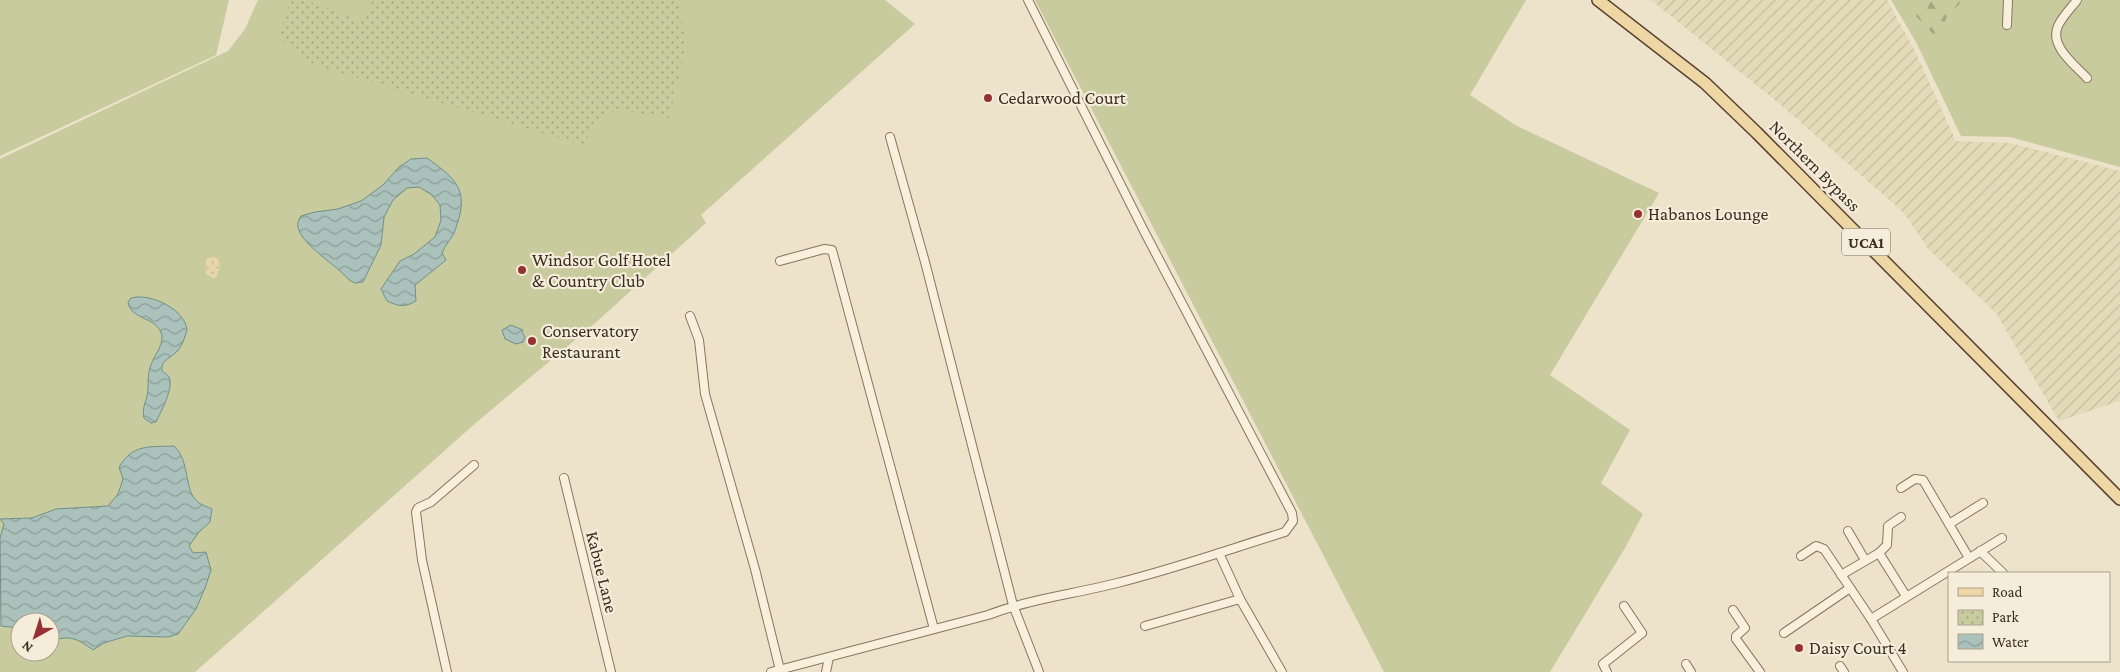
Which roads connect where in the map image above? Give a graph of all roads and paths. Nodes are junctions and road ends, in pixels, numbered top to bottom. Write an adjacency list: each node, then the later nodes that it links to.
1 (1028, 0): 20 (street)
2 (1598, 0): 13 (main road, Northern Bypass / UCA1)
3 (2008, 0): 5 (street)
4 (2077, 0): 6 (street)
5 (2007, 25)
6 (2087, 78)
7 (890, 137): 30 (street)
8 (780, 261): 35 (street)
9 (690, 316): 39 (street)
10 (474, 465): 40 (street)
11 (564, 478): 41 (street, Kabue Lane)
12 (1901, 488): 16 (street)
13 (2120, 499)
14 (1983, 503): 16 (street)
15 (1901, 517): 21 (street)
16 (1949, 524): 23 (street)
17 (1848, 531): 24 (street)
18 (2002, 538): 19 (street)
19 (1980, 551): 23 (street); 25 (street)
20 (1219, 553): 29 (street); 30 (street)
21 (1879, 553): 24 (street); 28 (street)
22 (1801, 556): 26 (street)
23 (1970, 558): 28 (street)
24 (1866, 560): 26 (street)
25 (2001, 572)
26 (1841, 575): 27 (street)
27 (1850, 588): 33 (street); 36 (street)
28 (1906, 596): 33 (street)
29 (1240, 599): 34 (street); 45 (street)
30 (1013, 606): 35 (street); 44 (street)
31 (1624, 606): 46 (street)
32 (1733, 610): 48 (street)
33 (1871, 619): 49 (street)
34 (1146, 626)
35 (934, 629): 37 (street)
36 (1784, 633)
37 (829, 657): 39 (street); 43 (street)
38 (1686, 664): 47 (street)
39 (787, 670): 42 (street)
40 (447, 672)
41 (611, 672)
42 (771, 672)
43 (826, 672)
44 (1039, 672)
45 (1282, 672)
46 (1607, 672)
47 (1691, 672)
48 (1760, 672)
49 (1903, 672)

